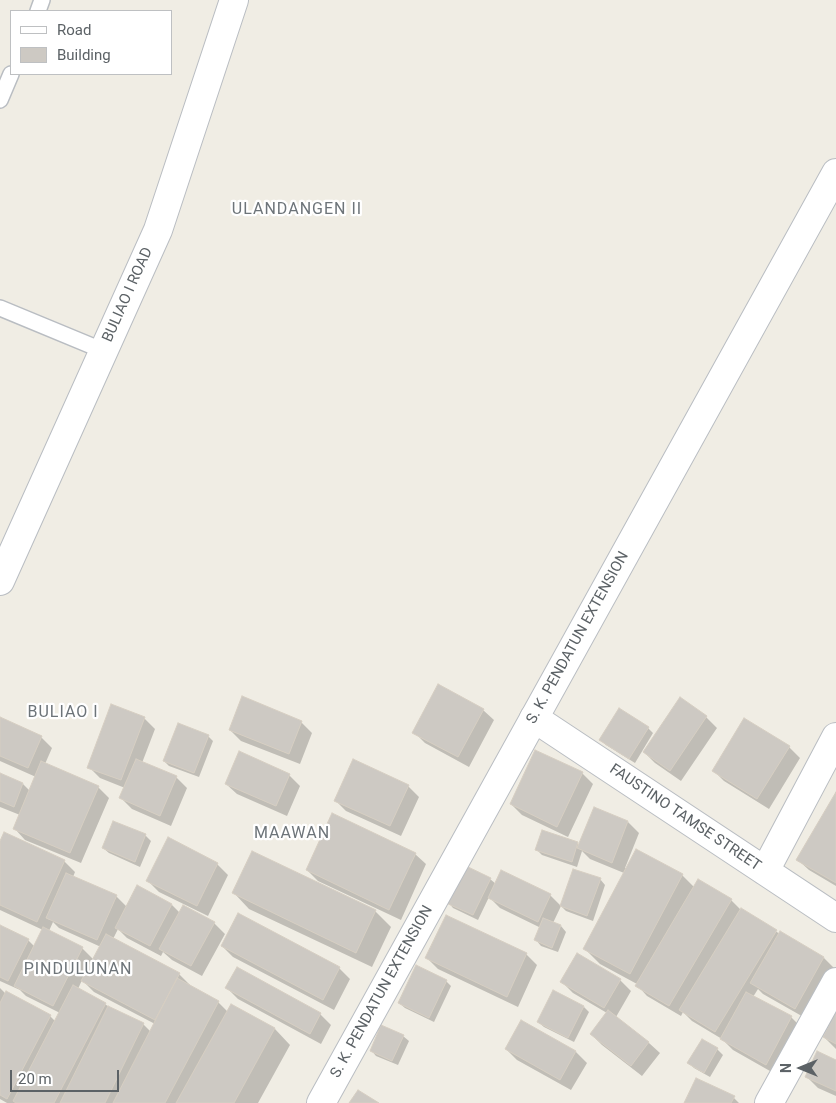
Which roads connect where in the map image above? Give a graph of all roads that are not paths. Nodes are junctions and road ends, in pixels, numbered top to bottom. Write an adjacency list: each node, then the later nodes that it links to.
1 (234, 0): 6 (street, BULIAO I ROAD)
2 (11, 75): 3 (lane)
3 (0, 100)
4 (836, 173): 8 (street, S. K. PENDATUN EXTENSION)
5 (0, 308): 6 (lane)
6 (104, 351): 7 (street, BULIAO I ROAD)
7 (0, 582)
8 (534, 718): 10 (street, FAUSTINO TAMSE STREET); 13 (street, S. K. PENDATUN EXTENSION)
9 (836, 737): 10 (street)
10 (765, 871): 11 (street, FAUSTINO TAMSE STREET)
11 (836, 918)
12 (836, 982): 14 (street)
13 (321, 1103)
14 (769, 1103)

